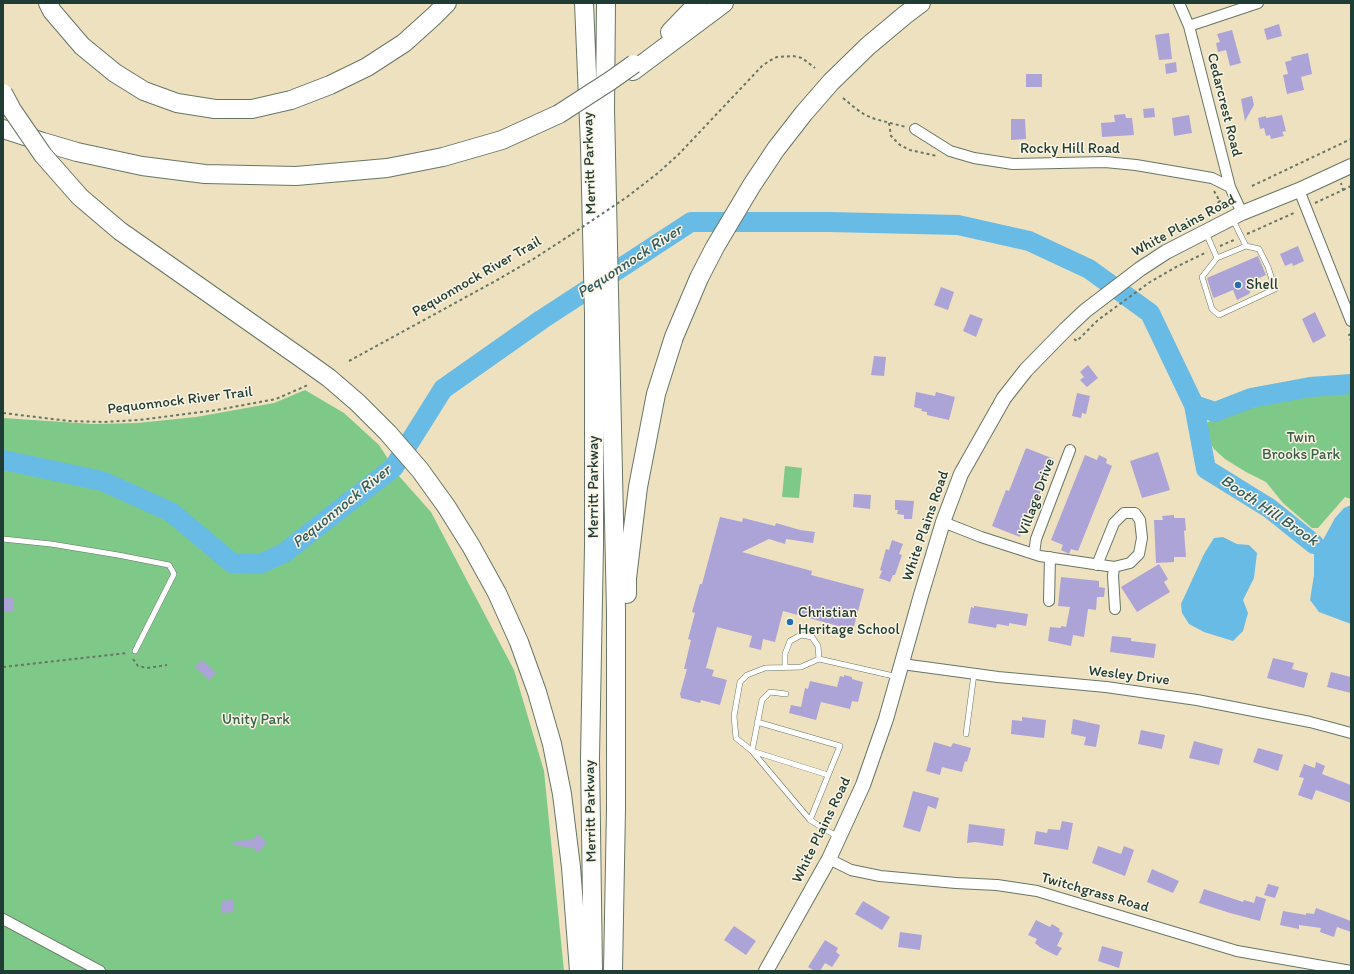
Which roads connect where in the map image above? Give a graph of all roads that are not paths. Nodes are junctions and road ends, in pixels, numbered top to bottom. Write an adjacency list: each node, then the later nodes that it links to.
1 (48, 3): 2 (highway)
2 (447, 3)
3 (584, 3): 50 (highway, Merritt Parkway)
4 (606, 3): 43 (highway, Merritt Parkway)
5 (698, 3): 11 (highway)
6 (724, 3): 11 (highway)
7 (921, 3): 43 (highway)
8 (1179, 3): 10 (street, Cedarcrest Road)
9 (1258, 3): 10 (street)
10 (1188, 26): 16 (street, Cedarcrest Road)
11 (633, 68): 13 (highway, bridge)
12 (3, 93): 49 (highway, bridge)
13 (3, 128)
14 (916, 129): 16 (street, Rocky Hill Road)
15 (1351, 166): 17 (main road, White Plains Road)
16 (1230, 187): 18 (street, Cedarcrest Road)
17 (1299, 190): 18 (main road, White Plains Road); 22 (street)
18 (1237, 216): 19 (main road, White Plains Road); 20 (lane)
19 (1205, 232): 21 (lane); 24 (main road, White Plains Road)
20 (1246, 246): 21 (lane); 21 (lane)
21 (1217, 258)
22 (1351, 321)
23 (1070, 450): 26 (street, Village Drive)
24 (943, 522): 26 (street, Village Drive); 35 (main road, White Plains Road)
25 (3, 539): 32 (lane)
26 (1034, 554): 27 (street, Village Drive)
27 (1050, 557): 28 (street, Village Drive); 30 (street)
28 (1097, 564): 29 (street, Village Drive); 29 (street, Village Drive)
29 (1114, 567): 31 (street)
30 (1049, 601)
31 (1115, 609)
32 (135, 651)
33 (819, 659): 34 (lane); 34 (lane); 35 (lane)
34 (784, 667): 41 (lane)
35 (900, 670): 36 (street, Wesley Drive); 45 (main road, White Plains Road)
36 (974, 674): 39 (street, Wesley Drive); 40 (lane)
37 (786, 694): 38 (lane)
38 (757, 722): 41 (lane); 42 (lane)
39 (1351, 733)
40 (966, 734)
41 (752, 751): 42 (lane); 44 (lane)
42 (828, 775): 44 (lane)
43 (616, 809): 51 (highway, Merritt Parkway)
44 (810, 820): 45 (lane)
45 (839, 838): 46 (main road, White Plains Road)
46 (829, 859): 52 (main road, White Plains Road); 53 (street, Twitchgrass Road)
47 (3, 919): 48 (street)
48 (100, 971)
49 (579, 971)
50 (593, 971)
51 (613, 971)
52 (766, 971)
53 (1351, 971)

